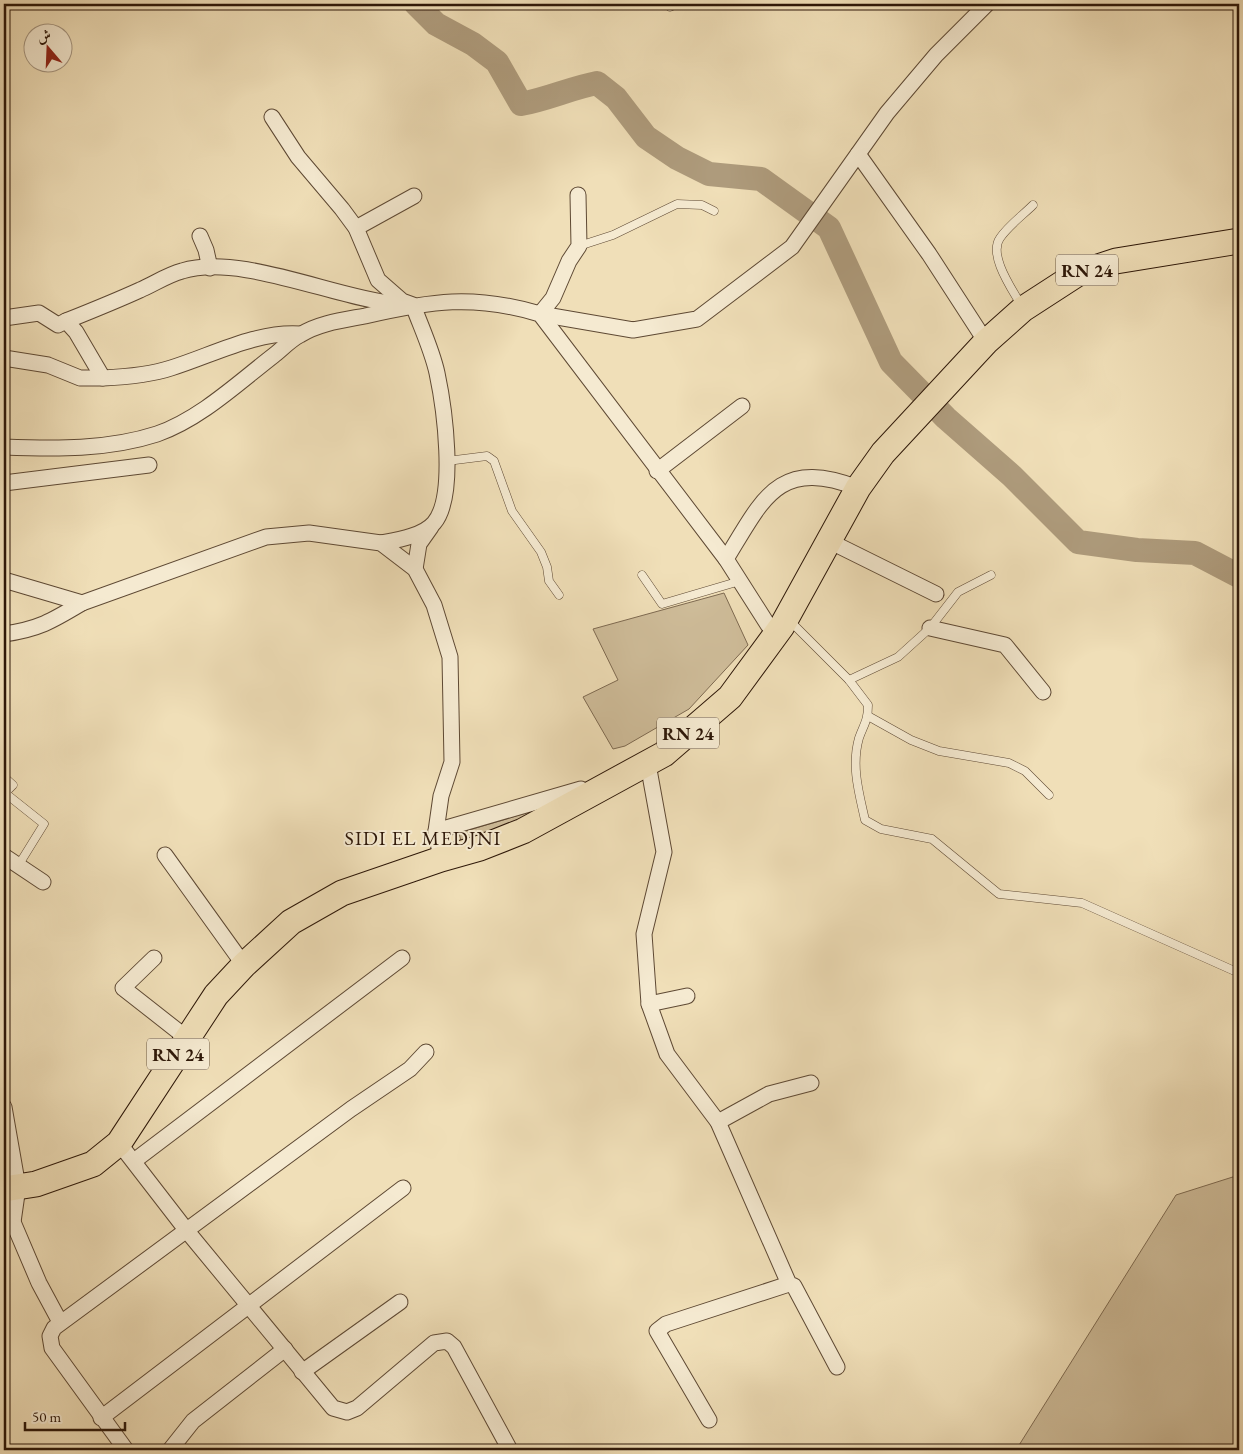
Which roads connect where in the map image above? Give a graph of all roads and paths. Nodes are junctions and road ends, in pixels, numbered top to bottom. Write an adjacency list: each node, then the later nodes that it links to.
1 (988, 4): 3 (street)
2 (272, 117): 8 (street)
3 (858, 154): 15 (street); 19 (street)
4 (578, 195): 11 (street)
5 (414, 196): 8 (street)
6 (1033, 205): 14 (lane)
7 (714, 211): 11 (lane)
8 (356, 228): 13 (street)
9 (200, 236): 12 (street)
10 (1239, 241): 14 (main road, RN 24)
11 (580, 246): 15 (street)
12 (210, 268): 13 (street); 17 (street)
13 (413, 305): 15 (street); 18 (street); 24 (street)
14 (1023, 310): 19 (main road, RN 24)
15 (540, 314): 26 (street)
16 (4, 318): 17 (street)
17 (66, 321): 21 (street)
18 (300, 334): 21 (street); 23 (street)
19 (986, 342): 28 (main road, RN 24)
20 (4, 358): 21 (street)
21 (103, 378)
22 (742, 406): 26 (street)
23 (4, 447)
24 (447, 461): 29 (street); 38 (lane)
25 (148, 465): 27 (street)
26 (657, 471): 32 (street)
27 (4, 483)
28 (858, 488): 30 (main road, RN 24); 32 (street)
29 (434, 523): 31 (street); 33 (street)
30 (829, 541): 39 (street); 41 (main road, RN 24)
31 (381, 543): 33 (street); 40 (street)
32 (726, 559): 37 (street)
33 (415, 569): 50 (street)
34 (642, 575): 37 (lane)
35 (991, 575): 42 (lane)
36 (4, 580): 40 (street)
37 (740, 581): 41 (street)
38 (559, 594)
39 (936, 594)
40 (82, 603): 43 (street)
41 (782, 625): 44 (lane); 47 (main road, RN 24)
42 (930, 628): 44 (lane); 45 (street)
43 (4, 634)
44 (849, 680): 46 (lane)
45 (1043, 692)
46 (868, 716): 49 (lane); 59 (lane)
47 (639, 769): 50 (street); 53 (main road, RN 24); 61 (street)
48 (4, 777): 54 (lane)
49 (1049, 795)
50 (436, 831): 53 (street)
51 (165, 855): 58 (street)
52 (4, 856): 54 (street)
53 (441, 859): 58 (main road, RN 24)
54 (18, 866): 55 (street)
55 (43, 882)
56 (154, 958): 62 (street)
57 (402, 958): 67 (street)
58 (244, 965): 62 (main road, RN 24)
59 (1239, 973)
60 (687, 996): 61 (street)
61 (649, 1004): 66 (street)
62 (188, 1039): 67 (main road, RN 24)
63 (426, 1052): 71 (street)
64 (811, 1083): 66 (street)
65 (4, 1107): 68 (street)
66 (718, 1122): 72 (street)
67 (127, 1152): 68 (main road, RN 24); 71 (street)
68 (11, 1188): 70 (street)
69 (403, 1188): 74 (street)
70 (8, 1224): 75 (street)
71 (186, 1231): 74 (street); 75 (street)
72 (789, 1284): 77 (street); 80 (street)
73 (400, 1302): 78 (street)
74 (247, 1306): 76 (street); 79 (street)
75 (60, 1322): 79 (street)
76 (285, 1350): 78 (street); 82 (street)
77 (838, 1367)
78 (302, 1372): 83 (street)
79 (101, 1418): 81 (street)
80 (709, 1420)
81 (126, 1450)
82 (170, 1450)
83 (510, 1450)

